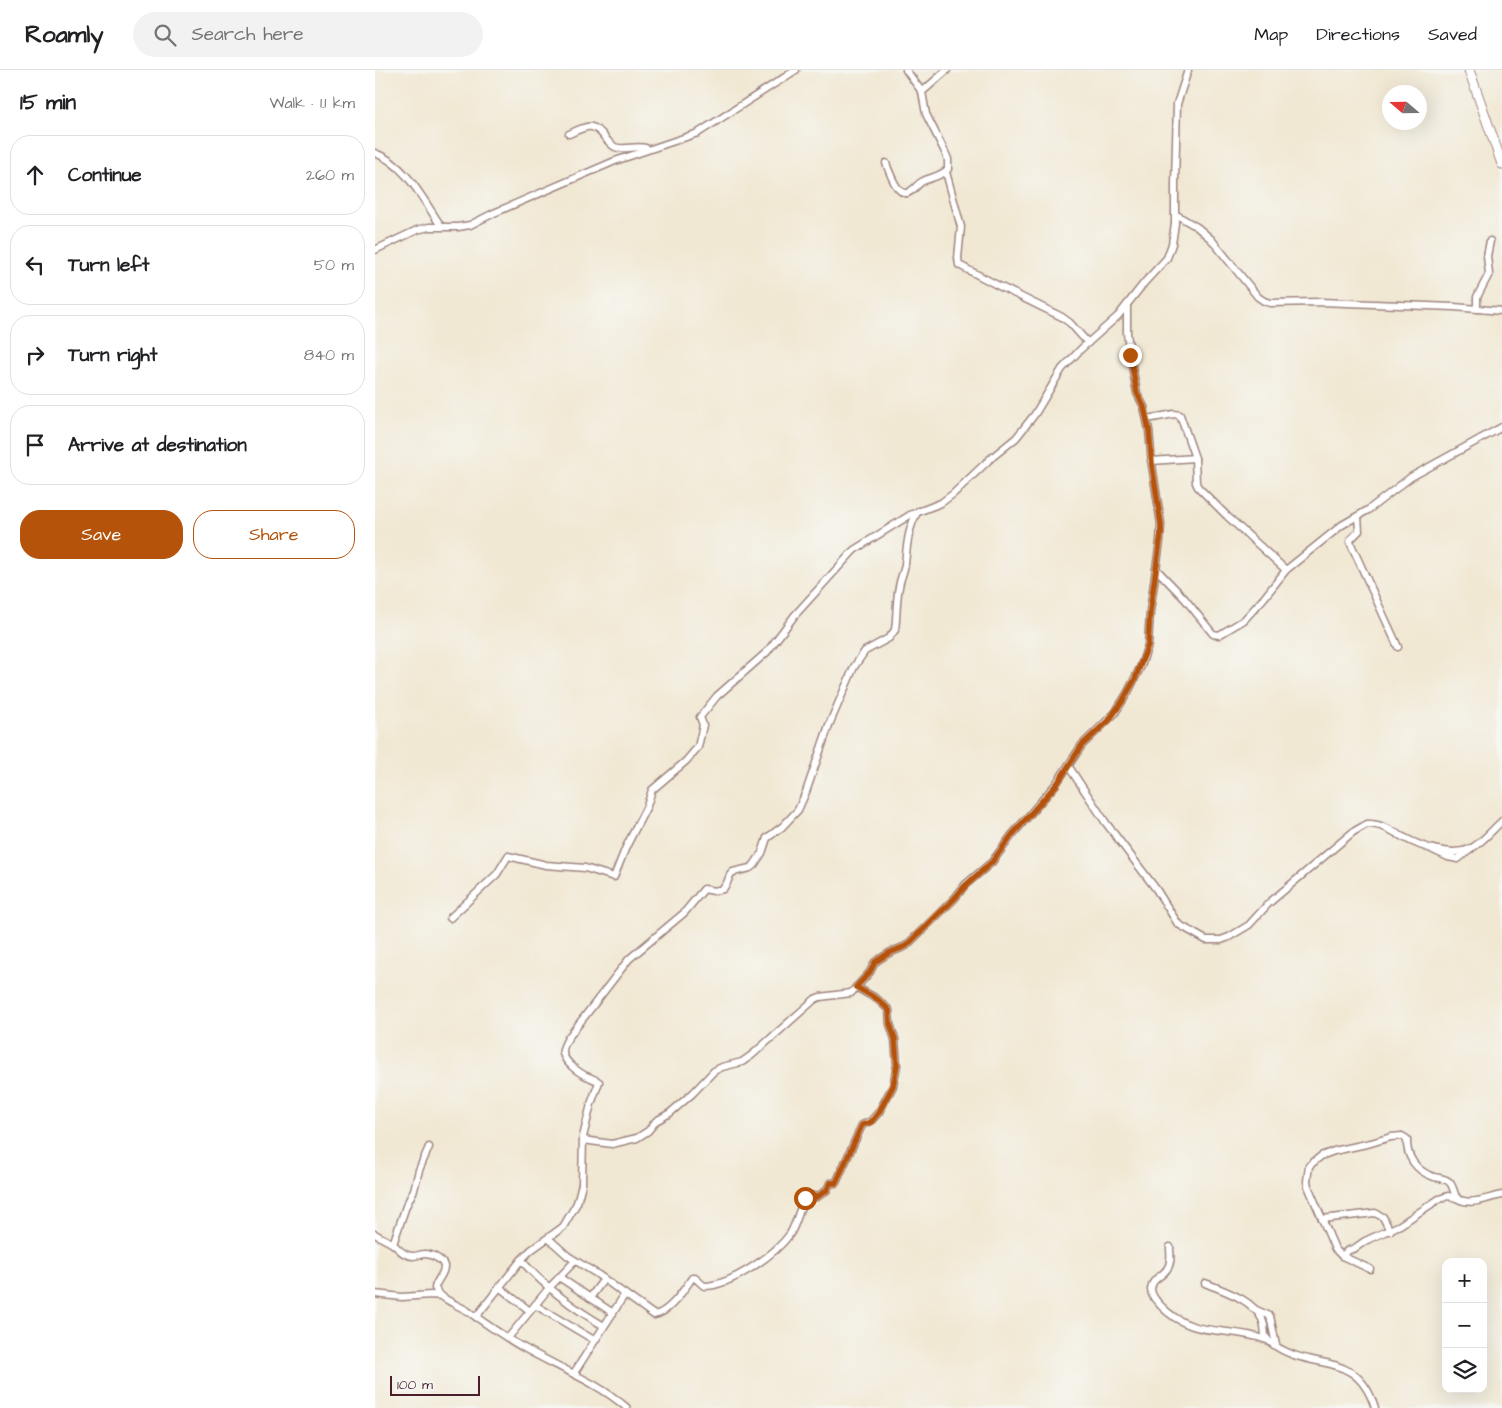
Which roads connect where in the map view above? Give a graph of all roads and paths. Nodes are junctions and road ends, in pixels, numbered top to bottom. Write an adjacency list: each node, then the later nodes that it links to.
1 (796, 70): 8 (street)
2 (906, 70): 6 (street)
3 (947, 70): 6 (street)
4 (1188, 70): 13 (street)
5 (1469, 70): 11 (street)
6 (922, 92): 12 (street)
7 (569, 134): 8 (street)
8 (647, 149): 14 (street)
9 (375, 153): 14 (street)
10 (886, 163): 12 (street)
11 (1502, 164)
12 (947, 172): 20 (street)
13 (1175, 214): 17 (street); 18 (street)
14 (441, 226): 16 (street)
15 (1490, 241): 18 (street)
16 (375, 250)
17 (1127, 306): 20 (street); 21 (street)
18 (1477, 309): 19 (street)
19 (1502, 311)
20 (1088, 343): 25 (street)
21 (1147, 419): 23 (street); 24 (street)
22 (1502, 426): 26 (street)
23 (1195, 458): 24 (street); 28 (street)
24 (1151, 461): 27 (street)
25 (919, 511): 32 (street); 34 (street)
26 (1358, 516): 28 (street); 29 (street)
27 (1156, 569): 28 (street); 30 (street)
28 (1286, 570)
29 (1398, 647)
30 (1069, 767): 31 (street); 33 (street)
31 (1502, 821)
32 (450, 918)
33 (856, 987): 34 (street); 54 (street)
34 (583, 1140): 41 (street)
35 (429, 1147): 42 (street)
36 (1502, 1195): 37 (street)
37 (1456, 1198): 38 (street); 39 (street)
38 (1322, 1219): 39 (street); 44 (street)
39 (1390, 1231): 44 (street)
40 (375, 1234): 42 (street)
41 (548, 1238): 45 (street); 46 (street)
42 (393, 1244): 55 (street)
43 (1170, 1247): 65 (street)
44 (1342, 1256): 47 (street)
45 (521, 1260): 51 (street); 52 (street)
46 (575, 1261): 48 (street); 49 (street)
47 (1370, 1269)
48 (559, 1277): 52 (street); 56 (street)
49 (604, 1279): 54 (street); 56 (street)
50 (1205, 1283): 58 (street)
51 (499, 1287): 59 (street); 61 (street)
52 (549, 1288): 57 (street); 62 (street)
53 (375, 1294): 55 (street)
54 (625, 1294): 60 (street)
55 (441, 1296): 61 (street)
56 (590, 1298): 60 (street)
57 (535, 1305): 59 (street); 64 (street)
58 (1252, 1308): 65 (street); 66 (street)
59 (530, 1311): 63 (street)
60 (613, 1313): 62 (street)
61 (476, 1317): 63 (street)
62 (604, 1326): 64 (street)
63 (508, 1338): 67 (street)
64 (594, 1340): 67 (street)
65 (1268, 1340): 66 (street)
66 (1277, 1347): 69 (street)
67 (574, 1373): 68 (street)
68 (627, 1408)
69 (1375, 1408)

